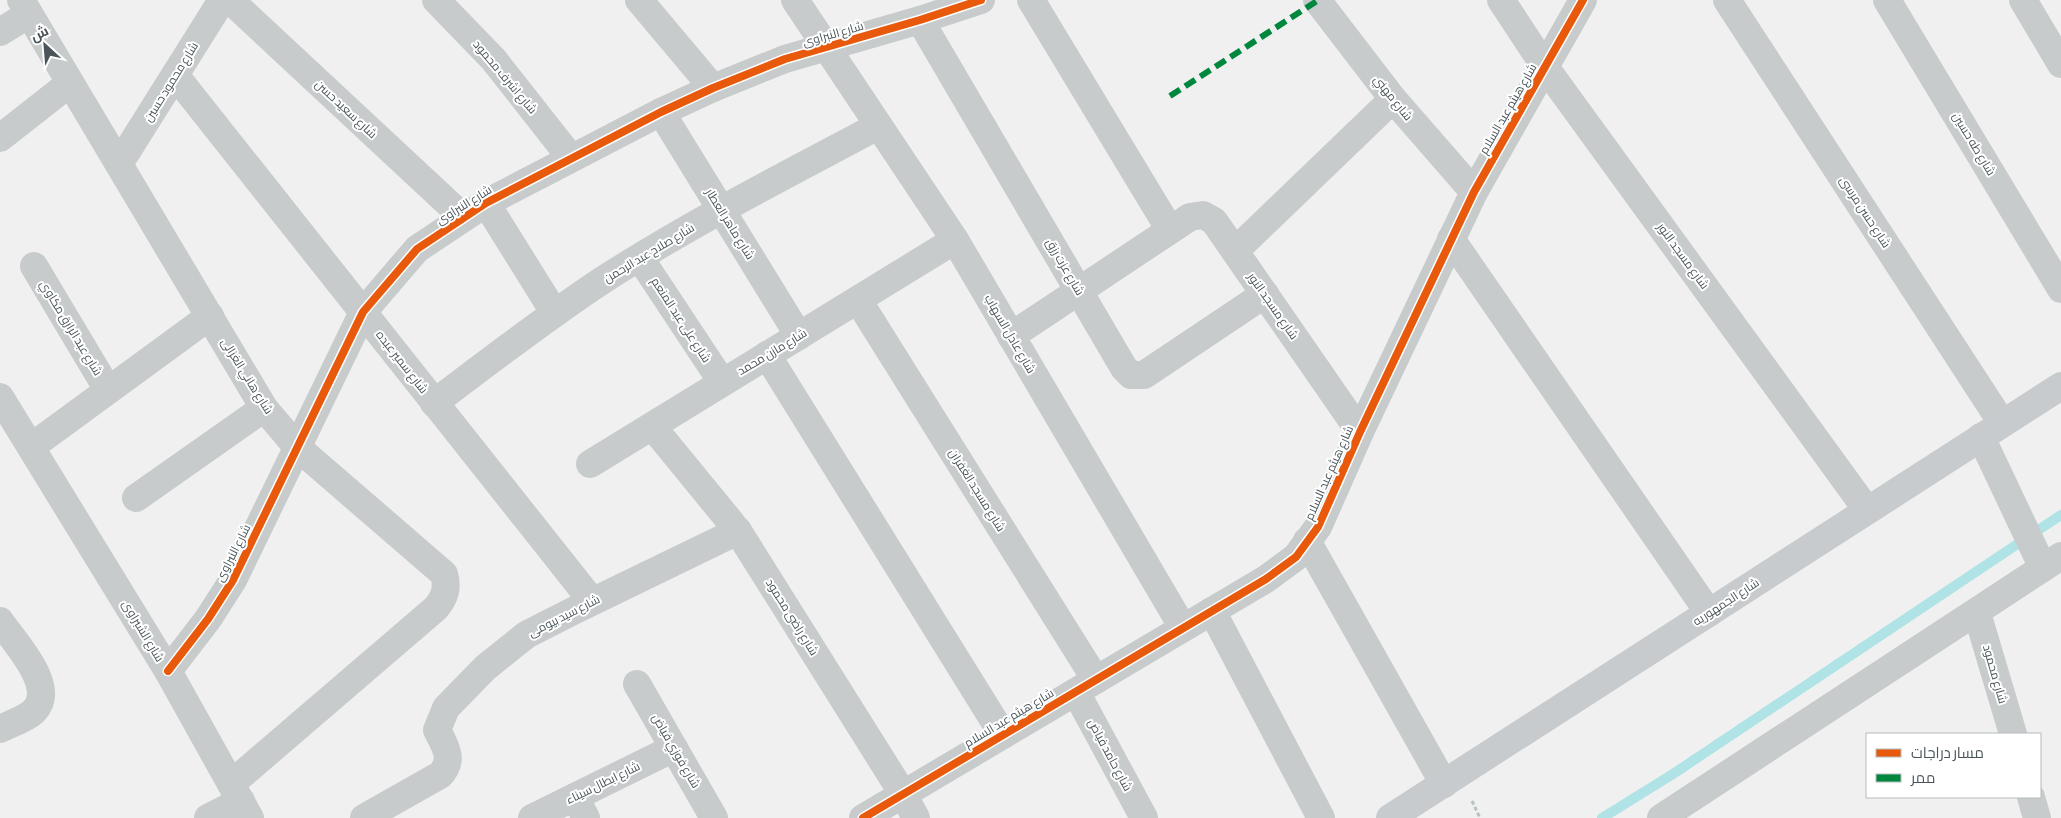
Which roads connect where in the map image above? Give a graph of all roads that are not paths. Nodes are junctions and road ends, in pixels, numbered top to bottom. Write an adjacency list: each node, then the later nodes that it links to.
1 (222, 0): 20 (street, شارع محمود حسين)
2 (230, 0): 32 (street, شارع سعيد حسن)
3 (436, 0): 27 (street, شارع اشرف محمود)
4 (639, 0): 22 (street)
5 (795, 0): 17 (street, شارع عادل السهاب)
6 (1031, 0): 33 (street)
7 (1316, 0): 23 (street, شارع مهني)
8 (1501, 0): 19 (street, شارع مسجد النور)
9 (1583, 0): 19 (street, شارع هيثم عبد السلام)
10 (1727, 0): 57 (street, شارع حسن مرسى)
11 (1887, 0): 39 (street, شارع طه حسين)
12 (2023, 0): 18 (street)
13 (970, 1): 15 (street, شارع النبراوى)
14 (25, 7): 16 (street); 21 (street, شارع هاني الغزالى)
15 (920, 20): 17 (street, شارع النبراوى); 40 (street, شارع عزت رزق)
16 (0, 32)
17 (825, 47): 22 (street, شارع النبراوى); 25 (street, شارع عادل السهاب)
18 (2061, 64)
19 (1545, 66): 29 (street, شارع هيثم عبد السلام); 62 (street, شارع مسجد النور)
20 (175, 75): 28 (street, شارع محمود حسين); 43 (street, شارع سمير عبده)
21 (70, 83): 26 (street); 28 (street, شارع هاني الغزالى)
22 (713, 88): 24 (street, شارع النبراوى)
23 (1392, 99): 29 (street, شارع مهني); 36 (street)
24 (662, 112): 27 (street, شارع النبراوى); 31 (street, شارع ماهر العطار)
25 (878, 126): 31 (street, شارع صلاح عبد الرحمن); 35 (street, شارع عادل السهاب)
26 (0, 138)
27 (571, 158): 30 (street, شارع النبراوى)
28 (119, 164): 45 (street, شارع هاني الغزالى)
29 (1474, 192): 34 (street, شارع هيثم عبد السلام)
30 (486, 203): 32 (street, شارع النبراوى); 44 (street)
31 (722, 210): 37 (street, شارع صلاح عبد الرحمن); 46 (street, شارع ماهر العطار)
32 (463, 217): 43 (street, شارع النبراوى)
33 (1170, 230): 36 (street, شارع مسجد النور); 40 (street)
34 (1451, 239): 56 (street, شارع هيثم عبد السلام); 68 (street)
35 (955, 240): 42 (street, شارع مازن محمد); 47 (street, شارع عادل السهاب)
36 (1235, 251): 41 (street, شارع مسجد النور)
37 (640, 258): 44 (street, شارع صلاح عبد الرحمن); 49 (street, شارع على عبد المنعم)
38 (34, 266): 51 (street, شارع عبد الرازق مكاوي)
39 (2061, 289)
40 (1079, 291): 41 (street, شارع عزت رزق); 47 (street)
41 (1265, 294): 56 (street, شارع مسجد النور)
42 (858, 300): 46 (street, شارع مازن محمد); 74 (street, شارع مسجد الغفران)
43 (363, 312): 53 (street, شارع سمير عبده); 59 (street, شارع النبراوى)
44 (554, 312): 53 (street, شارع صلاح عبد الرحمن)
45 (210, 316): 51 (street); 54 (street, شارع هاني الغزالى)
46 (799, 336): 48 (street, شارع مازن محمد)
47 (1011, 336): 70 (street, شارع عادل السهاب)
48 (767, 355): 49 (street, شارع مازن محمد); 77 (street)
49 (722, 382): 55 (street, شارع مازن محمد)
50 (2061, 386): 57 (main road, شارع الجمهوريه)
51 (108, 390): 58 (street)
52 (0, 397): 58 (street, شارع الشبراوى)
53 (434, 403): 66 (street, شارع سمير عبده)
54 (264, 408): 59 (street, شارع هاني الغزالى); 61 (street)
55 (652, 426): 60 (street, شارع مازن محمد); 63 (street, شارع راضى محمود)
56 (1360, 432): 64 (street, شارع هيثم عبد السلام)
57 (1991, 440): 62 (main road, شارع الجمهوريه); 65 (street, شارع حسن مرسى)
58 (31, 447): 72 (street, شارع الشبراوى)
59 (298, 447): 72 (street, شارع النبراوى); 82 (street, شارع هاني الغزالى)
60 (590, 464)
61 (136, 498)
62 (1867, 510): 68 (main road, شارع الجمهوريه)
63 (738, 531): 66 (street, شارع سيد بيومى); 80 (street, شارع راضى محمود)
64 (1307, 541): 67 (street, شارع هيثم عبد السلام); 79 (street)
65 (2046, 557): 69 (street)
66 (592, 601): 86 (street, شارع سيد بيومى)
67 (1212, 611): 70 (street, شارع هيثم عبد السلام); 92 (street)
68 (1709, 613): 79 (main road, شارع الجمهوريه)
69 (1977, 613): 76 (street, شارع محمود); 84 (street)
70 (1183, 628): 74 (street, شارع هيثم عبد السلام)
71 (4, 634): 75 (street)
72 (168, 671): 82 (street, شارع الشبراوى)
73 (637, 684): 78 (street, شارع فوزي فياض)
74 (1086, 686): 77 (street, شارع هيثم عبد السلام); 91 (street, شارع حامد فياض)
75 (0, 729)
76 (2012, 733)
77 (1003, 735): 80 (street, شارع هيثم عبد السلام)
78 (674, 748): 83 (street, شارع ابطال سيناء); 88 (street, شارع فوزي فياض)
79 (1444, 784): 93 (main road, شارع الجمهوريه)
80 (903, 794): 89 (street, شارع هيثم عبد السلام); 90 (street, شارع راضى محمود)
81 (2031, 798): 95 (street)
82 (241, 801): 85 (street, شارع هاني الغزالى)
83 (581, 807): 87 (street, شارع ابطال سيناء)
84 (1686, 810): 94 (street)
85 (208, 818)
86 (364, 818)
87 (532, 818)
88 (714, 818)
89 (863, 818)
90 (916, 818)
91 (1144, 818)
92 (1321, 818)
93 (1390, 818)
94 (1661, 818)
95 (2037, 818)

